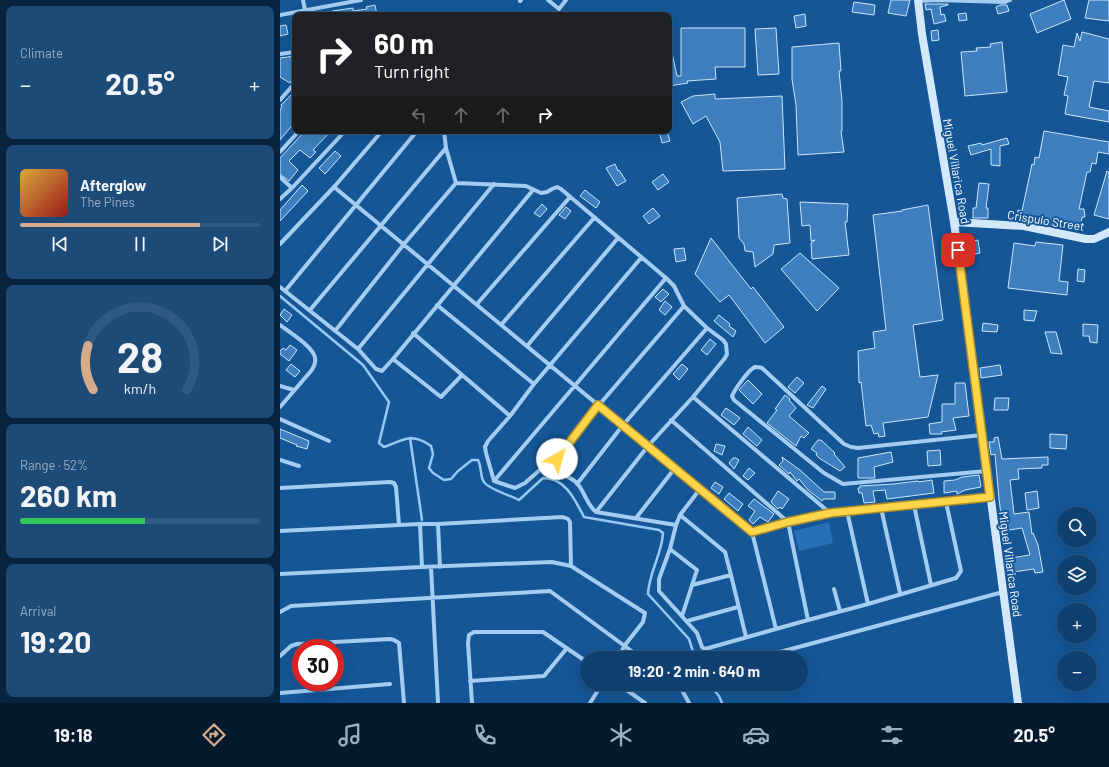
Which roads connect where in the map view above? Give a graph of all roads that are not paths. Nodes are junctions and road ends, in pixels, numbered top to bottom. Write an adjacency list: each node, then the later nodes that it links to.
1 (303, 0): 8 (street)
2 (361, 0): 7 (street)
3 (548, 0): 4 (street)
4 (566, 0)
5 (1010, 0): 6 (street)
6 (918, 1): 33 (main road, Miguel Villarica Road)
7 (342, 2): 9 (street)
8 (305, 12)
9 (308, 12)
10 (292, 14): 11 (street)
11 (280, 15)
12 (292, 52): 13 (street)
13 (280, 54)
14 (292, 86): 15 (street)
15 (280, 100)
16 (296, 134): 22 (street)
17 (342, 134): 27 (street)
18 (379, 134): 26 (street)
19 (414, 134): 31 (street)
20 (444, 134): 21 (street)
21 (446, 148): 24 (street); 34 (street)
22 (280, 152)
23 (280, 177): 27 (street)
24 (456, 183): 25 (street); 38 (street)
25 (494, 184): 28 (street); 40 (street)
26 (334, 187): 31 (street); 37 (street)
27 (292, 188): 30 (street)
28 (533, 190): 29 (street); 42 (street)
29 (570, 197): 32 (street); 45 (street)
30 (280, 198)
31 (356, 204): 34 (street); 44 (street)
32 (594, 218): 36 (street); 49 (street)
33 (954, 222): 35 (main road, Crispulo Street); 70 (main road, Miguel Villarica Road)
34 (380, 224): 38 (street); 48 (street)
35 (1109, 232)
36 (618, 238): 39 (street); 54 (street)
37 (280, 244)
38 (404, 244): 40 (street); 52 (street)
39 (641, 258): 41 (street); 57 (street)
40 (428, 264): 42 (street); 55 (street)
41 (666, 278): 47 (street); 60 (street)
42 (454, 285): 45 (street); 46 (street)
43 (280, 287): 44 (street)
44 (285, 291): 48 (street)
45 (477, 304): 49 (street)
46 (437, 305): 53 (street); 59 (street)
47 (684, 306): 51 (street); 64 (street)
48 (310, 310): 52 (street)
49 (501, 325): 54 (street)
50 (280, 326): 62 (street)
51 (707, 328): 63 (street); 69 (street)
52 (335, 331): 55 (street)
53 (413, 333): 56 (street); 58 (street)
54 (527, 346): 57 (street)
55 (358, 349): 56 (street)
56 (393, 359): 58 (street)
57 (551, 366): 59 (street); 60 (street)
58 (462, 375): 66 (street)
59 (534, 384): 66 (street)
60 (574, 385): 64 (street); 78 (street)
61 (280, 386): 62 (street)
62 (294, 390): 65 (street)
63 (693, 397): 68 (street); 88 (street)
64 (598, 405): 69 (street); 76 (street)
65 (280, 407)
66 (510, 416): 78 (street)
67 (280, 419): 71 (street)
68 (671, 420): 72 (street); 91 (street)
69 (623, 425): 72 (street); 79 (street)
70 (982, 436): 77 (main road, Miguel Villarica Road); 77 (street)
71 (329, 441)
72 (648, 446): 75 (street); 87 (street)
73 (280, 460): 74 (street)
74 (299, 466)
75 (675, 468): 81 (street); 90 (street)
76 (548, 470): 78 (street); 79 (street)
77 (987, 471): 82 (main road, Miguel Villarica Road)
78 (494, 481)
79 (577, 484): 87 (street)
80 (280, 488): 94 (street)
81 (700, 489): 89 (street); 97 (street)
82 (990, 497): 83 (street); 108 (main road, Miguel Villarica Road)
83 (946, 502): 84 (street); 106 (street)
84 (914, 505): 85 (street); 106 (street)
85 (881, 508): 86 (street); 109 (street)
86 (846, 511): 88 (street); 111 (street)
87 (596, 512): 90 (street)
88 (830, 513): 91 (street)
89 (680, 515): 95 (street); 104 (street)
90 (636, 518): 95 (street)
91 (788, 522): 97 (street); 116 (street)
92 (420, 524): 93 (street); 94 (street); 100 (street)
93 (438, 524): 99 (street); 102 (street)
94 (399, 525): 96 (street)
95 (676, 525): 98 (street)
96 (280, 531)
97 (752, 532): 118 (street)
98 (670, 548): 105 (street); 115 (street)
99 (571, 566): 102 (street); 120 (street)
100 (422, 567): 101 (street); 103 (street)
101 (431, 567): 102 (street); 110 (street)
102 (440, 567)
103 (280, 574)
104 (731, 575): 105 (street); 112 (street)
105 (692, 585): 115 (street)
106 (931, 585): 109 (street)
107 (834, 589): 113 (street)
108 (1003, 592): 124 (street); 139 (main road, Miguel Villarica Road)
109 (900, 594): 111 (street)
110 (433, 598): 114 (street); 120 (street); 134 (street)
111 (868, 604): 113 (street)
112 (738, 607): 117 (street); 119 (street)
113 (840, 610): 116 (street)
114 (280, 612)
115 (682, 616): 117 (street)
116 (808, 620): 118 (street)
117 (687, 621): 119 (street)
118 (776, 630): 119 (street)
119 (746, 637)
120 (625, 645): 122 (street); 123 (street)
121 (566, 648): 126 (street); 127 (street); 127 (street)
122 (622, 651)
123 (632, 651)
124 (784, 651)
125 (280, 656): 133 (street)
126 (580, 657)
127 (470, 681): 135 (street)
128 (390, 684): 132 (street)
129 (598, 691): 136 (street)
130 (628, 691): 137 (street)
131 (683, 691): 138 (street)
132 (280, 693)
133 (404, 703)
134 (438, 703)
135 (472, 703)
136 (590, 703)
137 (645, 703)
138 (689, 703)
139 (1018, 703)

